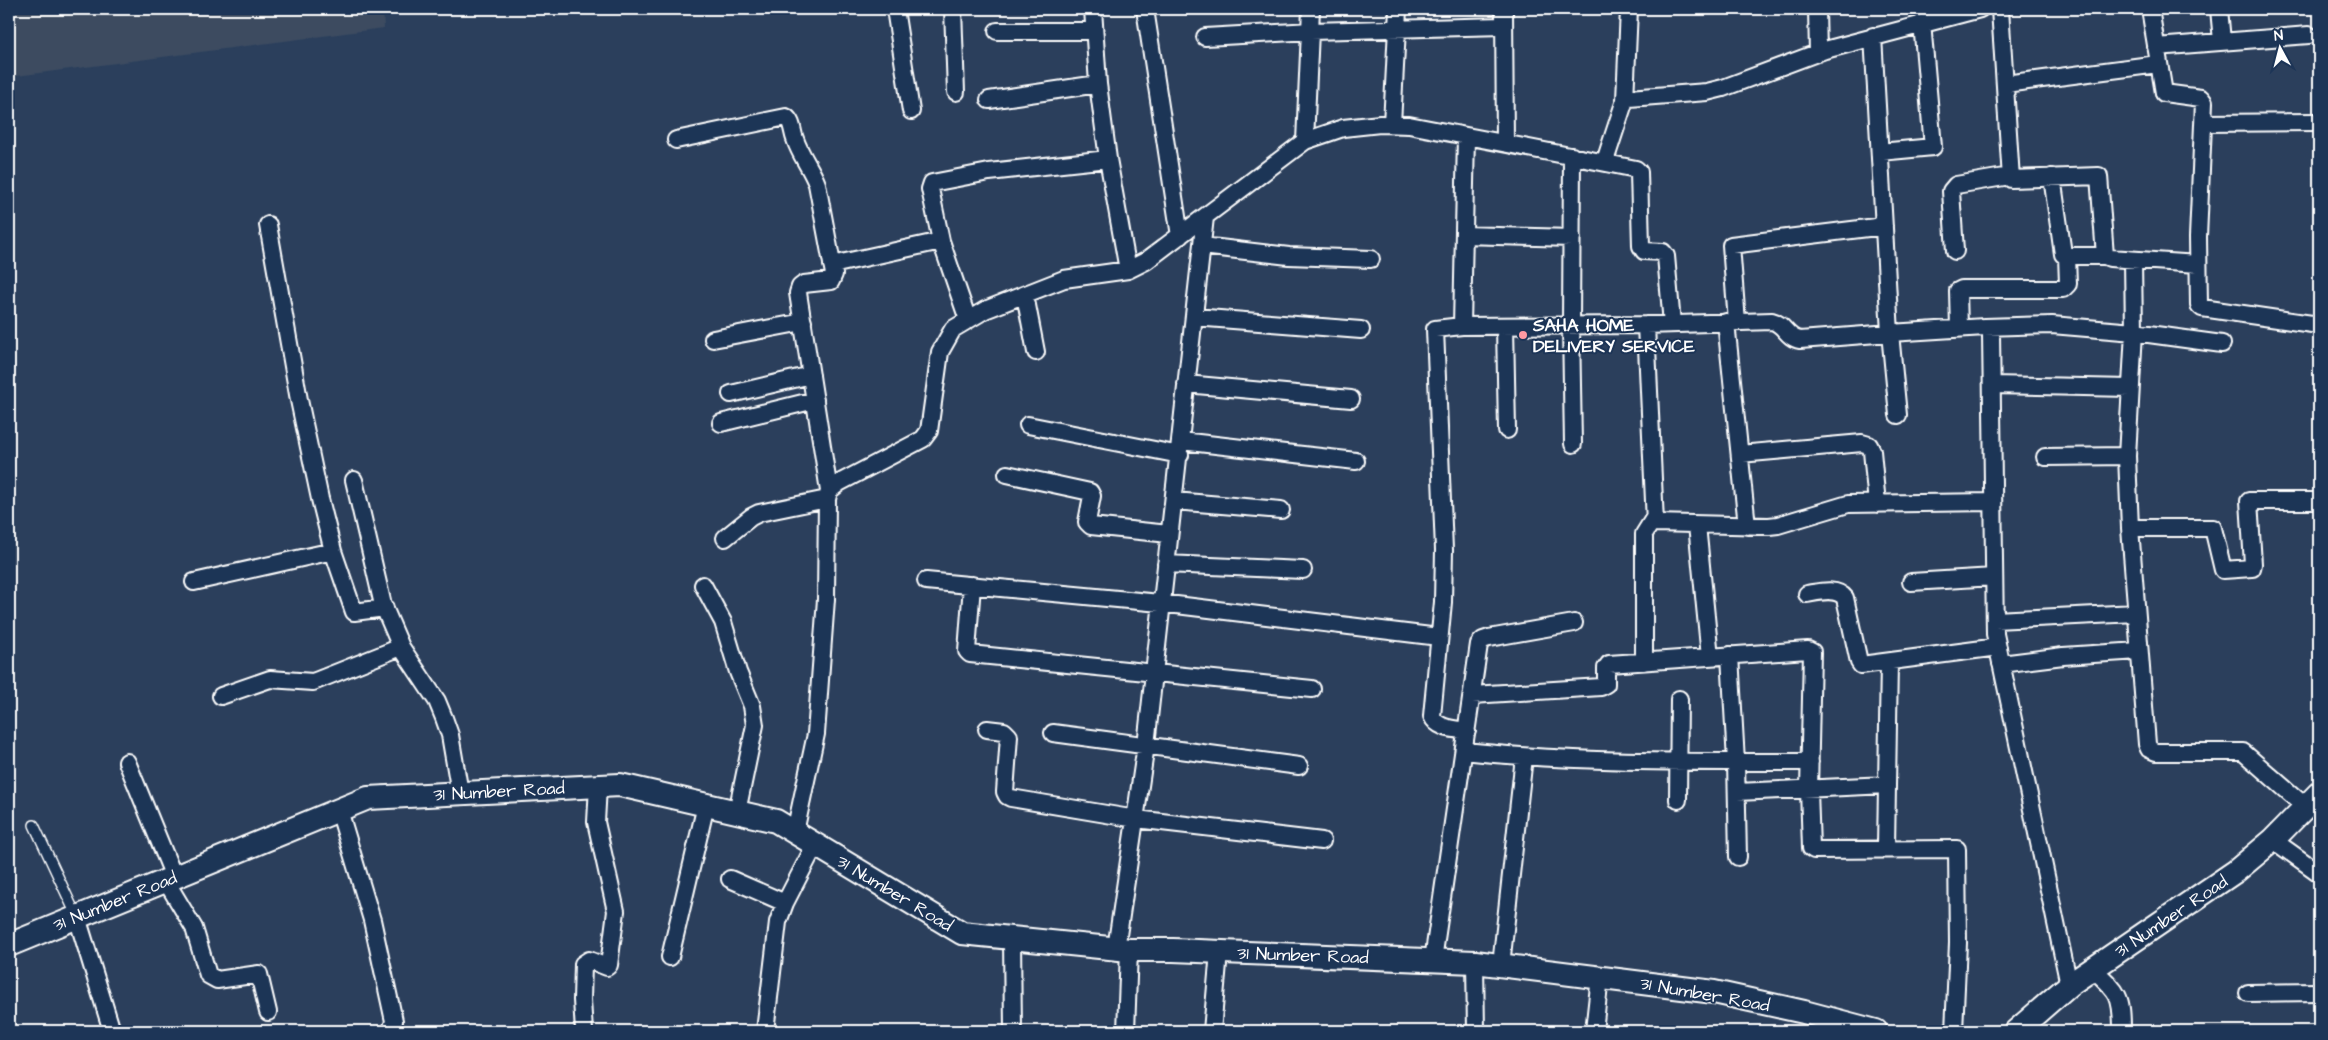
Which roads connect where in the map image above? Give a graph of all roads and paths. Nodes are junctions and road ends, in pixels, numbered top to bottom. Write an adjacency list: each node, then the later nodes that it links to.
1 (895, 9): 32 (street)
2 (953, 9): 29 (street)
3 (1093, 9): 18 (street)
4 (1145, 9): 49 (street)
5 (1311, 9): 19 (street)
6 (1398, 9): 16 (street)
7 (1504, 9): 15 (street)
8 (1629, 9): 31 (street)
9 (1816, 9): 25 (street)
10 (1980, 9): 14 (street)
11 (2000, 9): 28 (street)
12 (2150, 9): 24 (street)
13 (2219, 9): 23 (street)
14 (1922, 23): 20 (street); 40 (street)
15 (1503, 26): 16 (street); 39 (street)
16 (1398, 28): 19 (street); 35 (street)
17 (998, 31): 18 (street)
18 (1094, 31): 27 (street)
19 (1311, 31): 22 (street); 38 (street)
20 (1872, 36): 25 (street); 40 (street)
21 (2309, 36): 23 (street)
22 (1205, 37)
23 (2222, 41): 24 (street)
24 (2156, 47): 26 (street)
25 (1818, 53): 31 (street)
26 (2158, 64): 28 (street); 34 (street)
27 (1098, 84): 30 (street); 42 (street)
28 (2005, 84): 44 (street)
29 (956, 92)
30 (989, 100)
31 (1625, 100): 43 (street)
32 (911, 111)
33 (2319, 122): 34 (street)
34 (2204, 123): 59 (street)
35 (1392, 124): 36 (street); 38 (street)
36 (1466, 136): 39 (street); 50 (street)
37 (676, 140): 60 (street)
38 (1305, 142): 46 (street)
39 (1505, 143): 41 (street)
40 (1880, 152): 48 (street)
41 (1572, 156): 43 (street); 51 (street)
42 (1108, 159): 52 (street); 61 (street)
43 (1601, 162): 67 (street)
44 (2010, 176): 45 (street); 54 (street)
45 (2052, 177): 55 (street); 56 (street)
46 (1205, 217): 49 (street); 53 (street)
47 (268, 225): 112 (street)
48 (1884, 226): 66 (street); 76 (street)
49 (1180, 236): 61 (street)
50 (1464, 236): 51 (street); 70 (street)
51 (1572, 238): 72 (street)
52 (940, 241): 60 (street); 64 (street)
53 (1202, 246): 57 (street); 63 (street)
54 (1955, 251)
55 (2067, 256): 56 (street); 73 (street)
56 (2105, 256): 58 (street)
57 (1371, 259)
58 (2133, 260): 59 (street); 77 (street)
59 (2198, 264): 69 (street)
60 (832, 265): 65 (street)
61 (1128, 270): 62 (street)
62 (1025, 295): 64 (street); 80 (street)
63 (1194, 317): 75 (street); 82 (street)
64 (968, 320): 100 (street)
65 (803, 322): 78 (street); 81 (street)
66 (1732, 322): 67 (street); 76 (street); 94 (street)
67 (1672, 324): 68 (street)
68 (1646, 325): 72 (street); 106 (street)
69 (2319, 325)
70 (1462, 326): 71 (street); 127 (street)
71 (1505, 326): 72 (street); 91 (street)
72 (1571, 326): 92 (street)
73 (1959, 328): 74 (street); 76 (street)
74 (1986, 328): 77 (street); 83 (street)
75 (1361, 330)
76 (1890, 332): 88 (street)
77 (2134, 332): 79 (street); 84 (street)
78 (713, 339)
79 (2222, 344)
80 (1036, 352)
81 (811, 376): 85 (street); 87 (street)
82 (1186, 384): 86 (street); 93 (street)
83 (1992, 385): 84 (street); 103 (street)
84 (2130, 388): 95 (street)
85 (731, 394)
86 (1351, 399)
87 (815, 400): 89 (street); 100 (street)
88 (1898, 415)
89 (721, 424)
90 (1028, 425): 93 (street)
91 (1507, 430)
92 (1573, 444)
93 (1181, 448): 97 (street); 101 (street)
94 (1740, 454): 104 (street); 108 (street)
95 (2128, 456): 96 (street); 109 (street)
96 (2045, 458)
97 (1356, 461)
98 (1007, 474): 110 (street)
99 (354, 480): 123 (street)
100 (828, 495): 111 (street); 164 (street)
101 (1174, 501): 105 (street); 110 (street)
102 (2319, 501): 109 (street)
103 (1993, 502): 104 (street); 115 (street)
104 (1877, 504): 108 (street)
105 (1281, 510)
106 (1654, 518): 107 (street); 133 (street)
107 (1697, 525): 108 (street); 132 (street)
108 (1747, 526)
109 (2130, 528): 124 (street)
110 (1169, 534): 113 (street)
111 (725, 538)
112 (333, 551): 117 (street); 123 (street)
113 (1166, 564): 114 (street); 122 (street)
114 (1303, 570)
115 (1994, 578): 118 (street); 125 (street)
116 (926, 581): 120 (street)
117 (194, 582)
118 (1911, 582)
119 (703, 585): 161 (street)
120 (972, 585): 122 (street); 136 (street)
121 (1807, 594): 134 (street)
122 (1160, 603): 127 (street); 136 (street)
123 (385, 608): 128 (street)
124 (2136, 613): 125 (street); 130 (street)
125 (1995, 620): 129 (street)
126 (1574, 623): 138 (street)
127 (1439, 637): 142 (street)
128 (401, 647): 139 (street); 156 (street)
129 (1998, 647): 134 (street); 135 (street)
130 (2139, 651): 135 (street); 158 (street)
131 (1730, 655): 132 (street); 149 (street); 150 (street)
132 (1710, 657): 133 (street)
133 (1644, 662): 138 (street)
134 (1889, 662): 153 (street)
135 (2001, 664): 185 (street)
136 (1153, 672): 137 (street); 144 (street)
137 (1312, 689)
138 (1472, 695): 142 (street)
139 (221, 696)
140 (1679, 699): 147 (street)
141 (987, 729): 162 (street)
142 (1467, 732): 145 (street)
143 (1053, 733): 144 (street)
144 (1146, 745): 151 (street); 162 (street)
145 (1464, 751): 146 (street); 180 (street)
146 (1524, 758): 147 (street); 182 (street)
147 (1679, 761): 149 (street); 157 (street)
148 (127, 762): 171 (street)
149 (1736, 762): 150 (street); 155 (street)
150 (1810, 762): 154 (street)
151 (1299, 766)
152 (598, 786): 156 (main road, 31 Number Road); 159 (main road, 31 Number Road); 191 (street)
153 (1887, 786): 154 (street); 168 (street)
154 (1809, 790): 155 (street); 168 (street)
155 (1737, 792): 169 (street)
156 (460, 793): 160 (main road, 31 Number Road)
157 (1678, 800)
158 (2313, 800): 165 (main road, 31 Number Road)
159 (706, 805): 161 (main road, 31 Number Road); 179 (street)
160 (339, 810): 171 (main road, 31 Number Road); 189 (street)
161 (737, 812): 164 (main road, 31 Number Road)
162 (1136, 819): 166 (street); 177 (street)
163 (34, 825): 174 (lane)
164 (795, 832): 167 (main road, 31 Number Road)
165 (2273, 840): 170 (street); 183 (main road, 31 Number Road)
166 (1322, 841)
167 (816, 845): 173 (street); 175 (main road, 31 Number Road)
168 (1886, 848): 199 (street)
169 (1738, 857)
170 (2319, 872)
171 (170, 879): 174 (main road, 31 Number Road); 188 (street)
172 (730, 879): 173 (street)
173 (785, 903): 192 (street)
174 (77, 917): 176 (main road, 31 Number Road); 190 (street)
175 (1012, 938): 177 (main road, 31 Number Road); 193 (street)
176 (9, 945)
177 (1122, 950): 178 (main road, 31 Number Road); 194 (street)
178 (1220, 952): 180 (main road, 31 Number Road); 195 (street)
179 (670, 957)
180 (1433, 960): 181 (main road, 31 Number Road)
181 (1474, 962): 182 (main road, 31 Number Road); 196 (street)
182 (1501, 965): 184 (main road, 31 Number Road)
183 (2093, 968): 185 (main road, 31 Number Road); 201 (street)
184 (1600, 977): 197 (street); 198 (main road, 31 Number Road)
185 (2069, 985): 200 (main road, 31 Number Road)
186 (2319, 992): 187 (street)
187 (2248, 993)
188 (268, 1012)
189 (392, 1030)
190 (112, 1031)
191 (584, 1031)
192 (765, 1031)
193 (1013, 1031)
194 (1126, 1031)
195 (1212, 1031)
196 (1476, 1031)
197 (1594, 1031)
198 (1876, 1031)
199 (1954, 1031)
200 (2016, 1031)
201 (2122, 1031)

